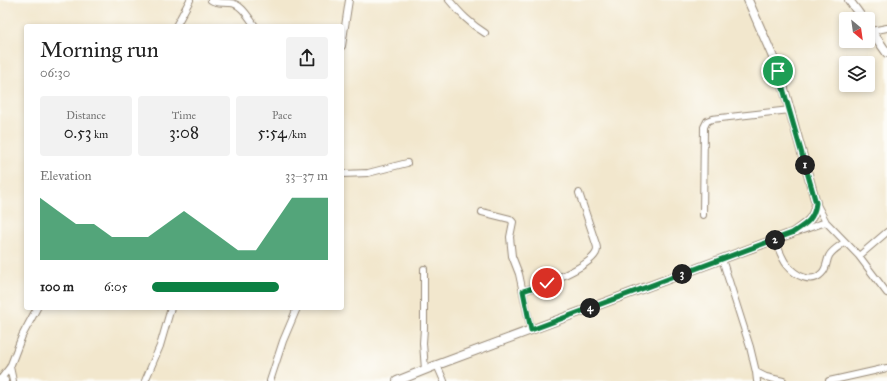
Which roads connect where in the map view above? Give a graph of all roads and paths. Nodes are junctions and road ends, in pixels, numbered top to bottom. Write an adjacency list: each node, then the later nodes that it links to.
1 (190, 0): 8 (street)
2 (211, 0): 9 (street)
3 (448, 0): 13 (street)
4 (748, 0): 16 (street)
5 (849, 0): 7 (street)
6 (348, 1): 12 (street)
7 (858, 12)
8 (177, 24)
9 (253, 24)
10 (887, 28): 11 (street)
11 (875, 29)
12 (344, 31)
13 (485, 33)
14 (875, 36): 15 (street)
15 (887, 53)
16 (790, 110): 20 (street); 22 (street)
17 (407, 163): 18 (street)
18 (344, 174)
19 (579, 192): 31 (street)
20 (816, 203): 23 (street); 25 (street)
21 (482, 212): 31 (street)
22 (704, 215)
23 (826, 222): 25 (street); 27 (street)
24 (887, 232): 28 (street)
25 (792, 233): 26 (street)
26 (775, 240): 27 (street); 29 (street)
27 (845, 242): 28 (street)
28 (859, 256): 32 (street)
29 (722, 259): 36 (street); 41 (street)
30 (424, 269): 40 (street)
31 (523, 291): 36 (street)
32 (887, 293)
33 (36, 310): 38 (street)
34 (170, 310): 45 (street)
35 (296, 310): 46 (street)
36 (531, 330): 37 (street)
37 (438, 364): 40 (street); 48 (street)
38 (10, 368): 42 (street); 44 (street)
39 (887, 368): 51 (street)
40 (425, 370): 47 (street)
41 (756, 372): 49 (street); 50 (street)
42 (0, 380): 43 (street)
43 (4, 381)
44 (14, 381)
45 (145, 381)
46 (270, 381)
47 (397, 381)
48 (444, 381)
49 (757, 381)
50 (783, 381)
51 (829, 381)

